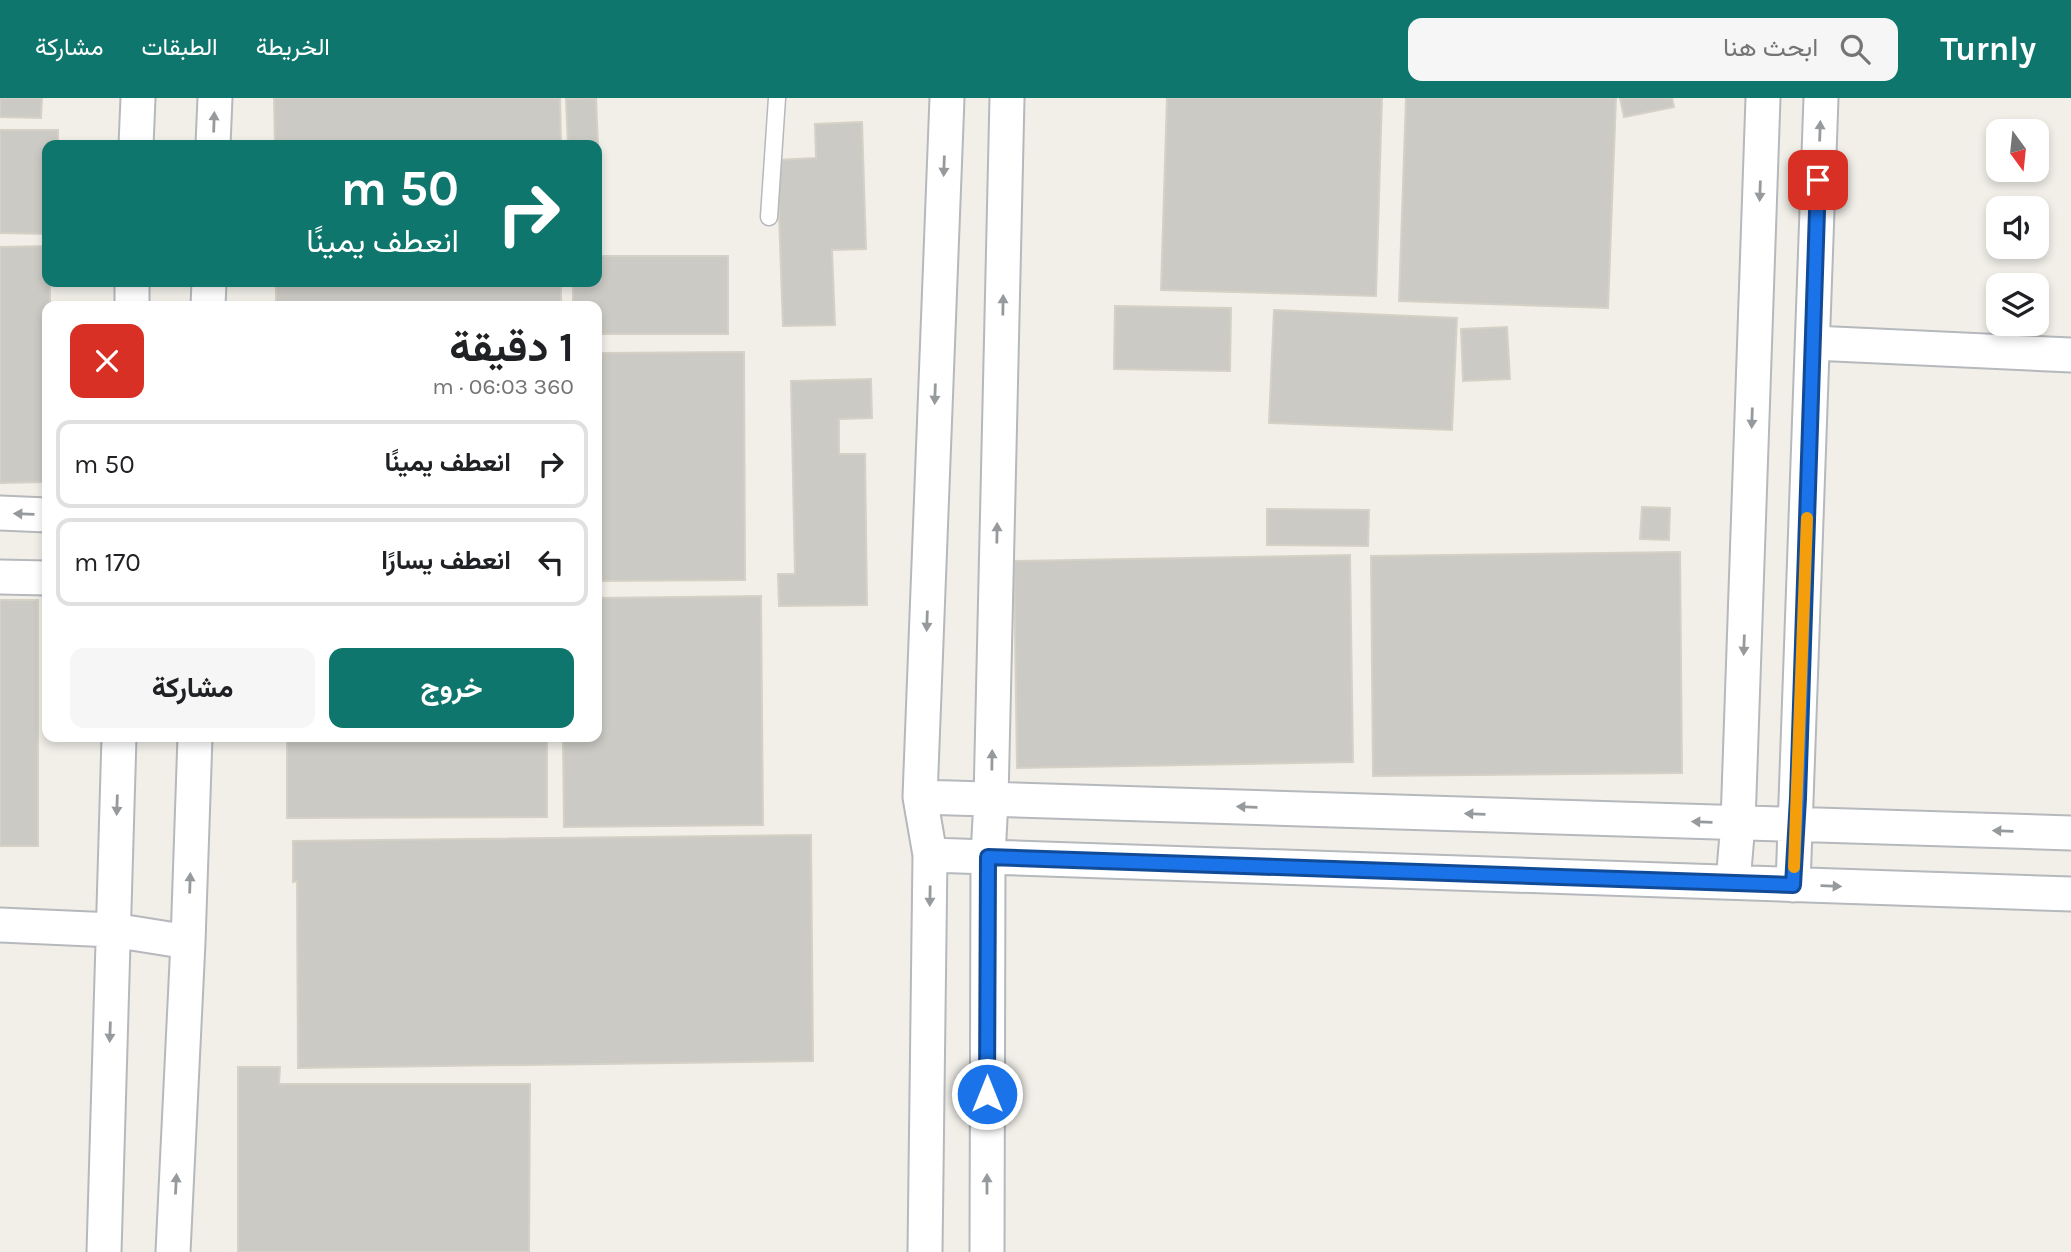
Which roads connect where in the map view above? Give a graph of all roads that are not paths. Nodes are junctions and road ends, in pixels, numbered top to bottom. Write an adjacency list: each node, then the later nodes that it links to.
1 (138, 98): 8 (street)
2 (215, 98): 9 (street, one-way to 2)
3 (777, 98): 10 (lane)
4 (947, 98): 19 (street, one-way to 19)
5 (1007, 98): 20 (street, one-way to 5)
6 (1763, 98): 21 (street, one-way to 21)
7 (1821, 98): 11 (street, one-way to 7)
8 (136, 140)
9 (213, 140)
10 (768, 217)
11 (1813, 343): 12 (street); 22 (street)
12 (2071, 355)
13 (0, 513): 14 (street, one-way to 13)
14 (42, 515)
15 (0, 577): 16 (street)
16 (42, 578)
17 (119, 742): 30 (street, one-way to 30)
18 (195, 742): 31 (street, one-way to 18)
19 (920, 797): 20 (street); 24 (street)
20 (991, 799): 21 (street, one-way to 20); 25 (street)
21 (1738, 823): 22 (street); 26 (street)
22 (1797, 824): 23 (street, one-way to 22); 27 (street)
23 (2071, 833)
24 (930, 855): 25 (street); 34 (street, one-way to 34)
25 (988, 857): 26 (street); 35 (street, one-way to 25)
26 (1732, 883): 27 (street)
27 (1793, 885): 28 (street, one-way to 28)
28 (2071, 894)
29 (0, 925): 30 (street)
30 (113, 930): 31 (street); 32 (street, one-way to 32)
31 (188, 942): 33 (street, one-way to 31)
32 (104, 1252)
33 (173, 1252)
34 (925, 1252)
35 (987, 1252)

